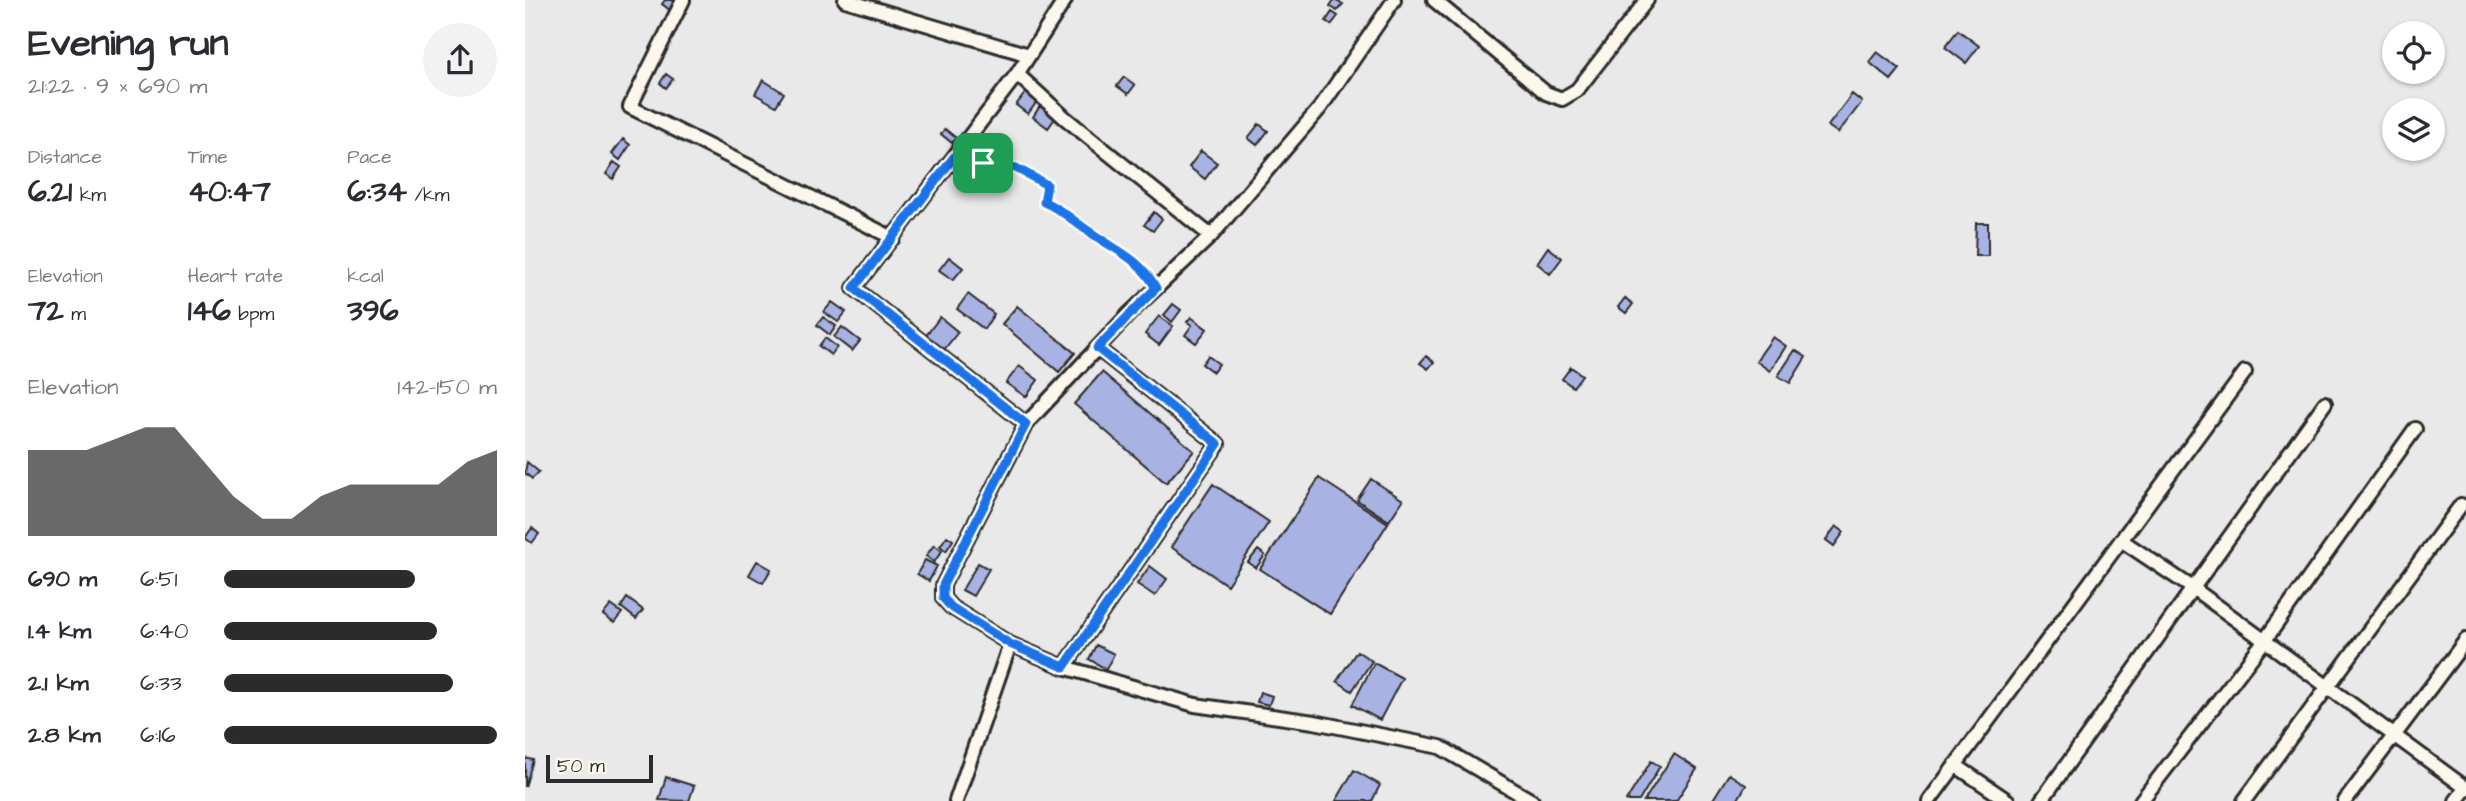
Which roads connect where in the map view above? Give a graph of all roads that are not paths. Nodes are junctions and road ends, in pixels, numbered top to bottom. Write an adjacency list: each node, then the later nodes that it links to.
1 (683, 0): 10 (street)
2 (845, 0): 7 (street)
3 (1065, 0): 7 (street)
4 (1394, 0): 9 (street)
5 (1434, 0): 6 (street)
6 (1647, 0)
7 (1029, 55): 8 (street)
8 (1017, 74): 9 (street); 10 (street)
9 (1211, 236): 11 (street)
10 (893, 238): 14 (street)
11 (1097, 348): 14 (street); 22 (street)
12 (2245, 372): 17 (street)
13 (2325, 403): 18 (street)
14 (1026, 424): 21 (street)
15 (2415, 429): 19 (street)
16 (2461, 505): 23 (street)
17 (2121, 540): 18 (street); 25 (street)
18 (2194, 589): 19 (street); 30 (street)
19 (2265, 640): 23 (street); 31 (street)
20 (2466, 640): 24 (street)
21 (1010, 644): 22 (street); 26 (street)
22 (1064, 667): 27 (street)
23 (2328, 686): 24 (street); 32 (street)
24 (2396, 734): 33 (street); 34 (street)
25 (1955, 765): 28 (street); 29 (street)
26 (956, 801)
27 (1532, 801)
28 (1929, 801)
29 (2008, 801)
30 (2041, 801)
31 (2141, 801)
32 (2243, 801)
33 (2346, 801)
34 (2456, 801)

